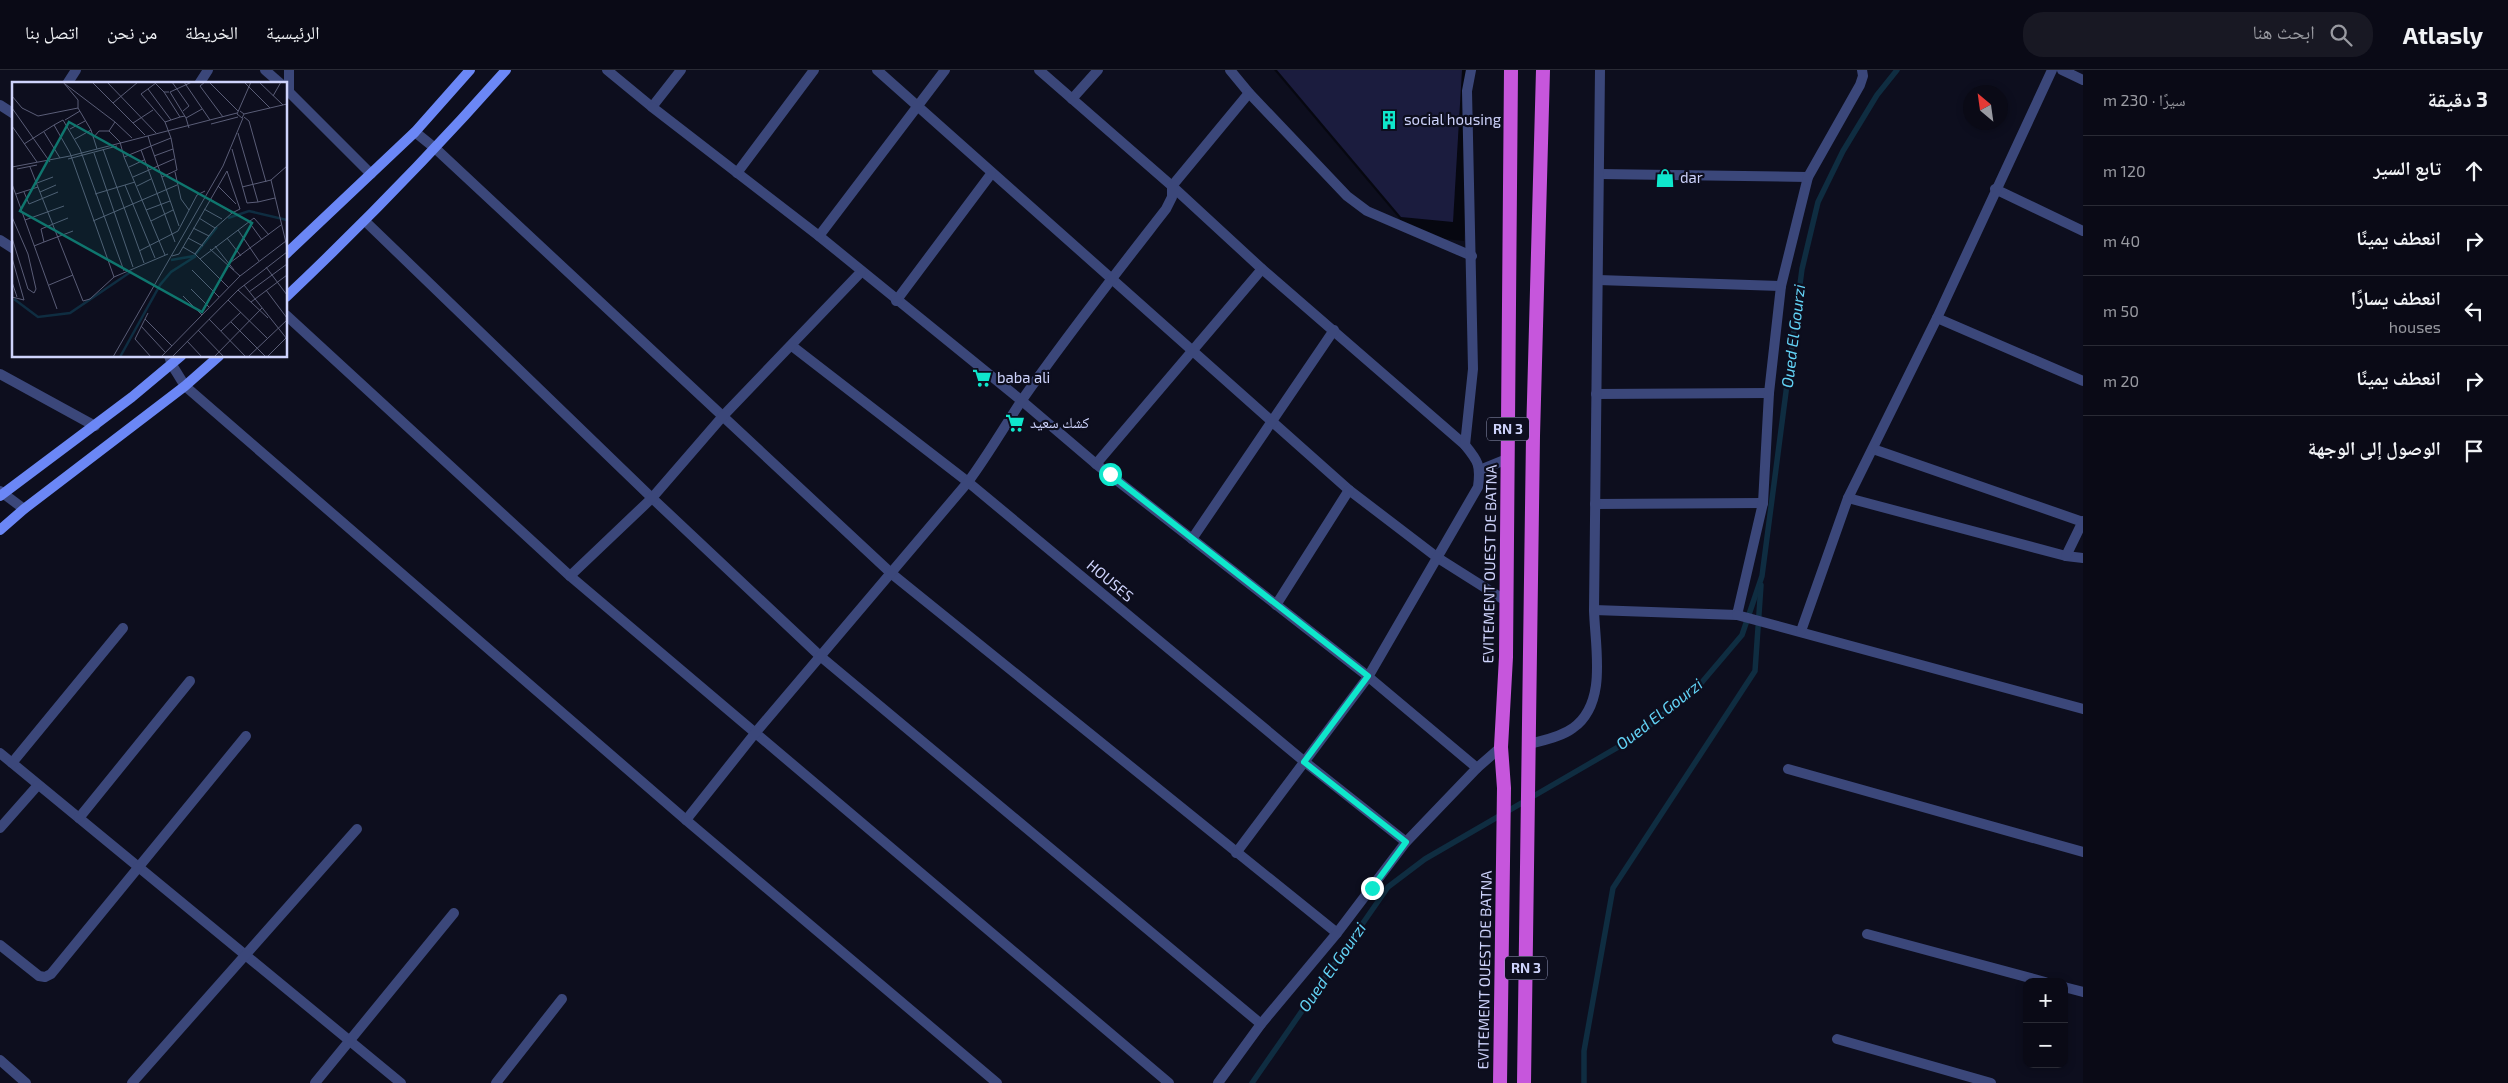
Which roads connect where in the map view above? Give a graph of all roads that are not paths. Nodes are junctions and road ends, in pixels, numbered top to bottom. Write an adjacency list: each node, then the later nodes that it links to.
1 (76, 70): 23 (street)
2 (208, 70): 24 (street)
3 (265, 70): 25 (street)
4 (289, 70): 26 (street)
5 (470, 70): 33 (main road)
6 (506, 70): 34 (main road)
7 (607, 70): 30 (street)
8 (681, 70): 30 (street)
9 (814, 70): 35 (street)
10 (876, 70): 31 (street)
11 (945, 70): 31 (street)
12 (1039, 70): 28 (street)
13 (1098, 70): 28 (street)
14 (1230, 70): 27 (street)
15 (1471, 70): 48 (street)
16 (1510, 70): 74 (highway, EVITEMENT OUEST DE BATNA / RN 3)
17 (1543, 70): 105 (highway, RN 3)
18 (1600, 70): 38 (street)
19 (2052, 70): 41 (street)
20 (2062, 70): 22 (street)
21 (1865, 72): 39 (street)
22 (2083, 80)
23 (68, 82)
24 (200, 82)
25 (279, 82)
26 (288, 90): 36 (street)
27 (1249, 93): 40 (street); 48 (street)
28 (1072, 99): 40 (street)
29 (0, 105): 32 (street)
30 (652, 107): 35 (street)
31 (917, 107): 37 (street); 44 (street)
32 (12, 113)
33 (415, 132): 34 (street); 36 (main road)
34 (436, 149): 42 (main road); 69 (street)
35 (737, 173): 44 (street)
36 (371, 174): 47 (main road)
37 (991, 174): 51 (street); 55 (street)
38 (1599, 174): 39 (street); 52 (street)
39 (1808, 177): 53 (street)
40 (1172, 186): 49 (street); 51 (street)
41 (1996, 189): 43 (street); 57 (street)
42 (366, 222): 54 (main road); 80 (street)
43 (2083, 231)
44 (819, 236): 50 (street)
45 (0, 240): 46 (street)
46 (12, 248)
47 (288, 252)
48 (1472, 256): 72 (street)
49 (1262, 269): 58 (street); 60 (street)
50 (862, 272): 55 (street); 59 (street)
51 (1112, 278): 60 (street); 68 (street)
52 (1598, 280): 53 (street); 67 (street)
53 (1780, 286): 66 (street)
54 (288, 295)
55 (896, 300): 68 (street)
56 (288, 317): 92 (street)
57 (1937, 318): 64 (street); 73 (street)
58 (1334, 330): 70 (street); 72 (street)
59 (792, 346): 69 (street); 77 (street, HOUSES)
60 (1192, 350): 70 (street); 75 (street)
61 (217, 358): 65 (main road)
62 (170, 361): 65 (street); 71 (main road)
63 (0, 374): 71 (street)
64 (2083, 381)
65 (185, 386): 84 (main road); 114 (street)
66 (1769, 393): 67 (street); 82 (street)
67 (1596, 394): 83 (street)
68 (1022, 401): 75 (street); 77 (street)
69 (723, 416): 80 (street); 91 (street)
70 (1273, 422): 78 (street); 87 (street)
71 (95, 426): 79 (main road)
72 (1465, 445): 76 (street)
73 (1873, 449): 81 (street); 85 (street)
74 (1508, 459): 76 (street); 93 (highway, EVITEMENT OUEST DE BATNA / RN 3)
75 (1096, 464): 87 (street)
76 (1480, 470): 89 (street)
77 (968, 482): 91 (street); 108 (street, HOUSES)
78 (1349, 490): 89 (street); 94 (street)
79 (1, 493): 84 (street)
80 (652, 498): 92 (street); 99 (street)
81 (1848, 498): 88 (street); 98 (street)
82 (1763, 503): 83 (street); 96 (street)
83 (1595, 504): 95 (street)
84 (24, 509): 86 (main road)
85 (2083, 522): 88 (street)
86 (0, 530)
87 (1192, 539): 94 (street)
88 (2066, 556): 90 (street)
89 (1438, 558): 93 (street); 100 (street)
90 (2083, 558)
91 (892, 574): 99 (street); 118 (street)
92 (570, 576): 103 (street)
93 (1506, 601): 106 (highway, EVITEMENT OUEST DE BATNA / RN 3)
94 (1276, 605): 100 (street)
95 (1594, 610): 96 (street); 105 (street)
96 (1742, 616): 98 (street)
97 (123, 628): 109 (street)
98 (1801, 631): 102 (street)
99 (820, 656): 103 (street); 130 (street)
100 (1368, 676): 108 (street); 110 (street)
101 (190, 681): 113 (street)
102 (2083, 709)
103 (756, 732): 114 (street); 140 (street)
104 (246, 736): 120 (street)
105 (1530, 744): 143 (highway, RN 3)
106 (1501, 747): 110 (street); 142 (highway, EVITEMENT OUEST DE BATNA / RN 3)
107 (0, 753): 109 (street)
108 (1304, 762): 117 (street, HOUSES); 118 (street)
109 (12, 763): 112 (street)
110 (1477, 768): 117 (street)
111 (1788, 770): 119 (street)
112 (38, 784): 113 (street); 115 (street)
113 (79, 818): 120 (street)
114 (686, 820): 139 (street)
115 (0, 828)
116 (358, 829): 125 (street)
117 (1406, 842): 122 (street)
118 (1236, 852): 122 (street)
119 (2083, 852)
120 (138, 866): 124 (street); 125 (street)
121 (454, 913): 132 (street)
122 (1337, 933): 130 (street)
123 (1867, 934): 126 (street)
124 (0, 945)
125 (246, 956): 132 (street); 135 (street)
126 (2030, 978)
127 (2068, 988): 128 (street)
128 (2083, 992)
129 (562, 999): 138 (street)
130 (1261, 1024): 141 (street)
131 (1837, 1039): 144 (street)
132 (348, 1040): 136 (street); 137 (street)
133 (0, 1060): 134 (street)
134 (26, 1083)
135 (132, 1083)
136 (315, 1083)
137 (400, 1083)
138 (496, 1083)
139 (997, 1083)
140 (1169, 1083)
141 (1218, 1083)
142 (1500, 1083)
143 (1524, 1083)
144 (1991, 1083)

